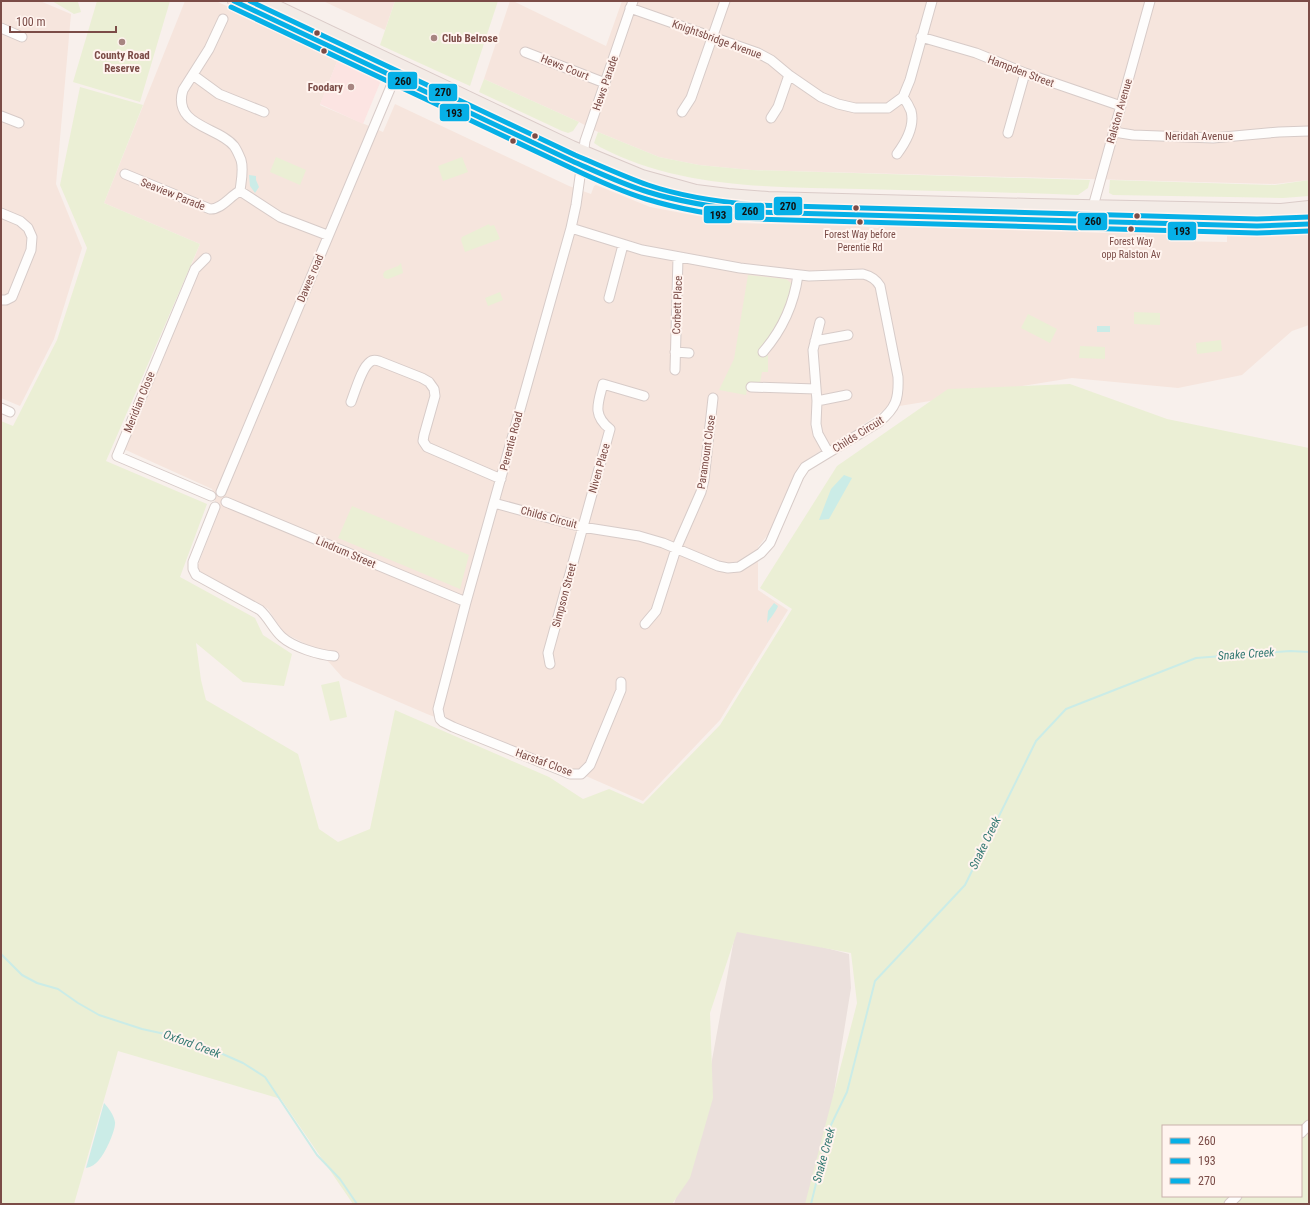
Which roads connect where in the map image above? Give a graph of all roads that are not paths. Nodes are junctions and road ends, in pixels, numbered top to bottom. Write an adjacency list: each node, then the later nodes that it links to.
1 (234, 1): 17 (main road)
2 (265, 1): 13 (main road)
3 (725, 1): 10 (street)
4 (932, 1): 11 (street)
5 (1150, 1): 20 (street, Ralston Avenue)
6 (631, 5): 10 (street, Knightsbridge Avenue); 18 (street, Hews Parade)
7 (222, 18): 15 (street)
8 (1, 28): 9 (street)
9 (22, 37)
10 (712, 37): 16 (street, Knightsbridge Avenue); 22 (street)
11 (921, 37): 14 (street, Hampden Street); 19 (street)
12 (525, 52): 18 (street, Hews Court)
13 (400, 64): 17 (street, Dawes road); 29 (main road)
14 (1025, 73): 20 (street, Hampden Street); 28 (street)
15 (193, 75): 21 (street); 33 (street)
16 (789, 75): 19 (street, Knightsbridge Avenue); 24 (street)
17 (394, 77): 31 (main road); 40 (street, Dawes road)
18 (605, 83): 29 (street, Hews Parade)
19 (903, 97): 30 (street)
20 (1121, 106): 27 (street, Ralston Avenue)
21 (264, 112)
22 (682, 112)
23 (1, 116): 25 (street)
24 (770, 118)
25 (19, 123)
26 (1309, 131): 27 (street, Neridah Avenue)
27 (1114, 132): 34 (street, Ralston Avenue)
28 (1008, 133)
29 (583, 152): 31 (street, Hews Parade); 34 (main road)
30 (898, 154)
31 (582, 165): 37 (main road); 39 (street, Perentie Road)
32 (125, 174): 33 (street, Seaview Parade)
33 (240, 190): 40 (street)
34 (1093, 206): 35 (main road); 37 (street, Ralston Avenue)
35 (1309, 207)
36 (1, 213): 46 (street)
37 (1089, 221): 38 (main road)
38 (1309, 224)
39 (571, 228): 41 (street, Childs Circuit); 62 (street, Perentie Road)
40 (327, 235): 63 (street, Dawes road)
41 (623, 245): 42 (street, Childs Circuit); 45 (street)
42 (678, 257): 44 (street, Childs Circuit); 50 (street, Corbett Place)
43 (206, 258): 64 (street, Meridian Close)
44 (798, 275): 51 (street); 61 (street, Childs Circuit)
45 (609, 298)
46 (1, 300)
47 (820, 322): 49 (street)
48 (848, 335): 49 (street)
49 (815, 341): 55 (street)
50 (675, 352): 52 (street); 53 (street, Corbett Place)
51 (763, 352)
52 (689, 353)
53 (675, 370)
54 (751, 387): 55 (street)
55 (816, 389): 60 (street)
56 (847, 395): 60 (street)
57 (644, 396): 68 (street, Niven Place)
58 (713, 398): 69 (street, Paramount Close)
59 (351, 402): 62 (street)
60 (817, 402): 61 (street)
61 (828, 452): 69 (street, Childs Circuit)
62 (501, 479): 66 (street, Perentie Road)
63 (221, 492): 64 (street); 65 (street)
64 (211, 496): 67 (street)
65 (226, 502): 67 (street); 70 (street, Lindrum Street)
66 (494, 503): 68 (street, Childs Circuit); 70 (street, Perentie Road)
67 (215, 507): 72 (street)
68 (582, 527): 69 (street, Childs Circuit); 73 (street, Simpson Street)
69 (676, 549): 71 (street, Paramount Close)
70 (466, 602): 75 (street, Perentie Road)
71 (645, 624)
72 (334, 656)
73 (550, 664)
74 (621, 682): 75 (street, Harstaf Close)
75 (439, 715)

